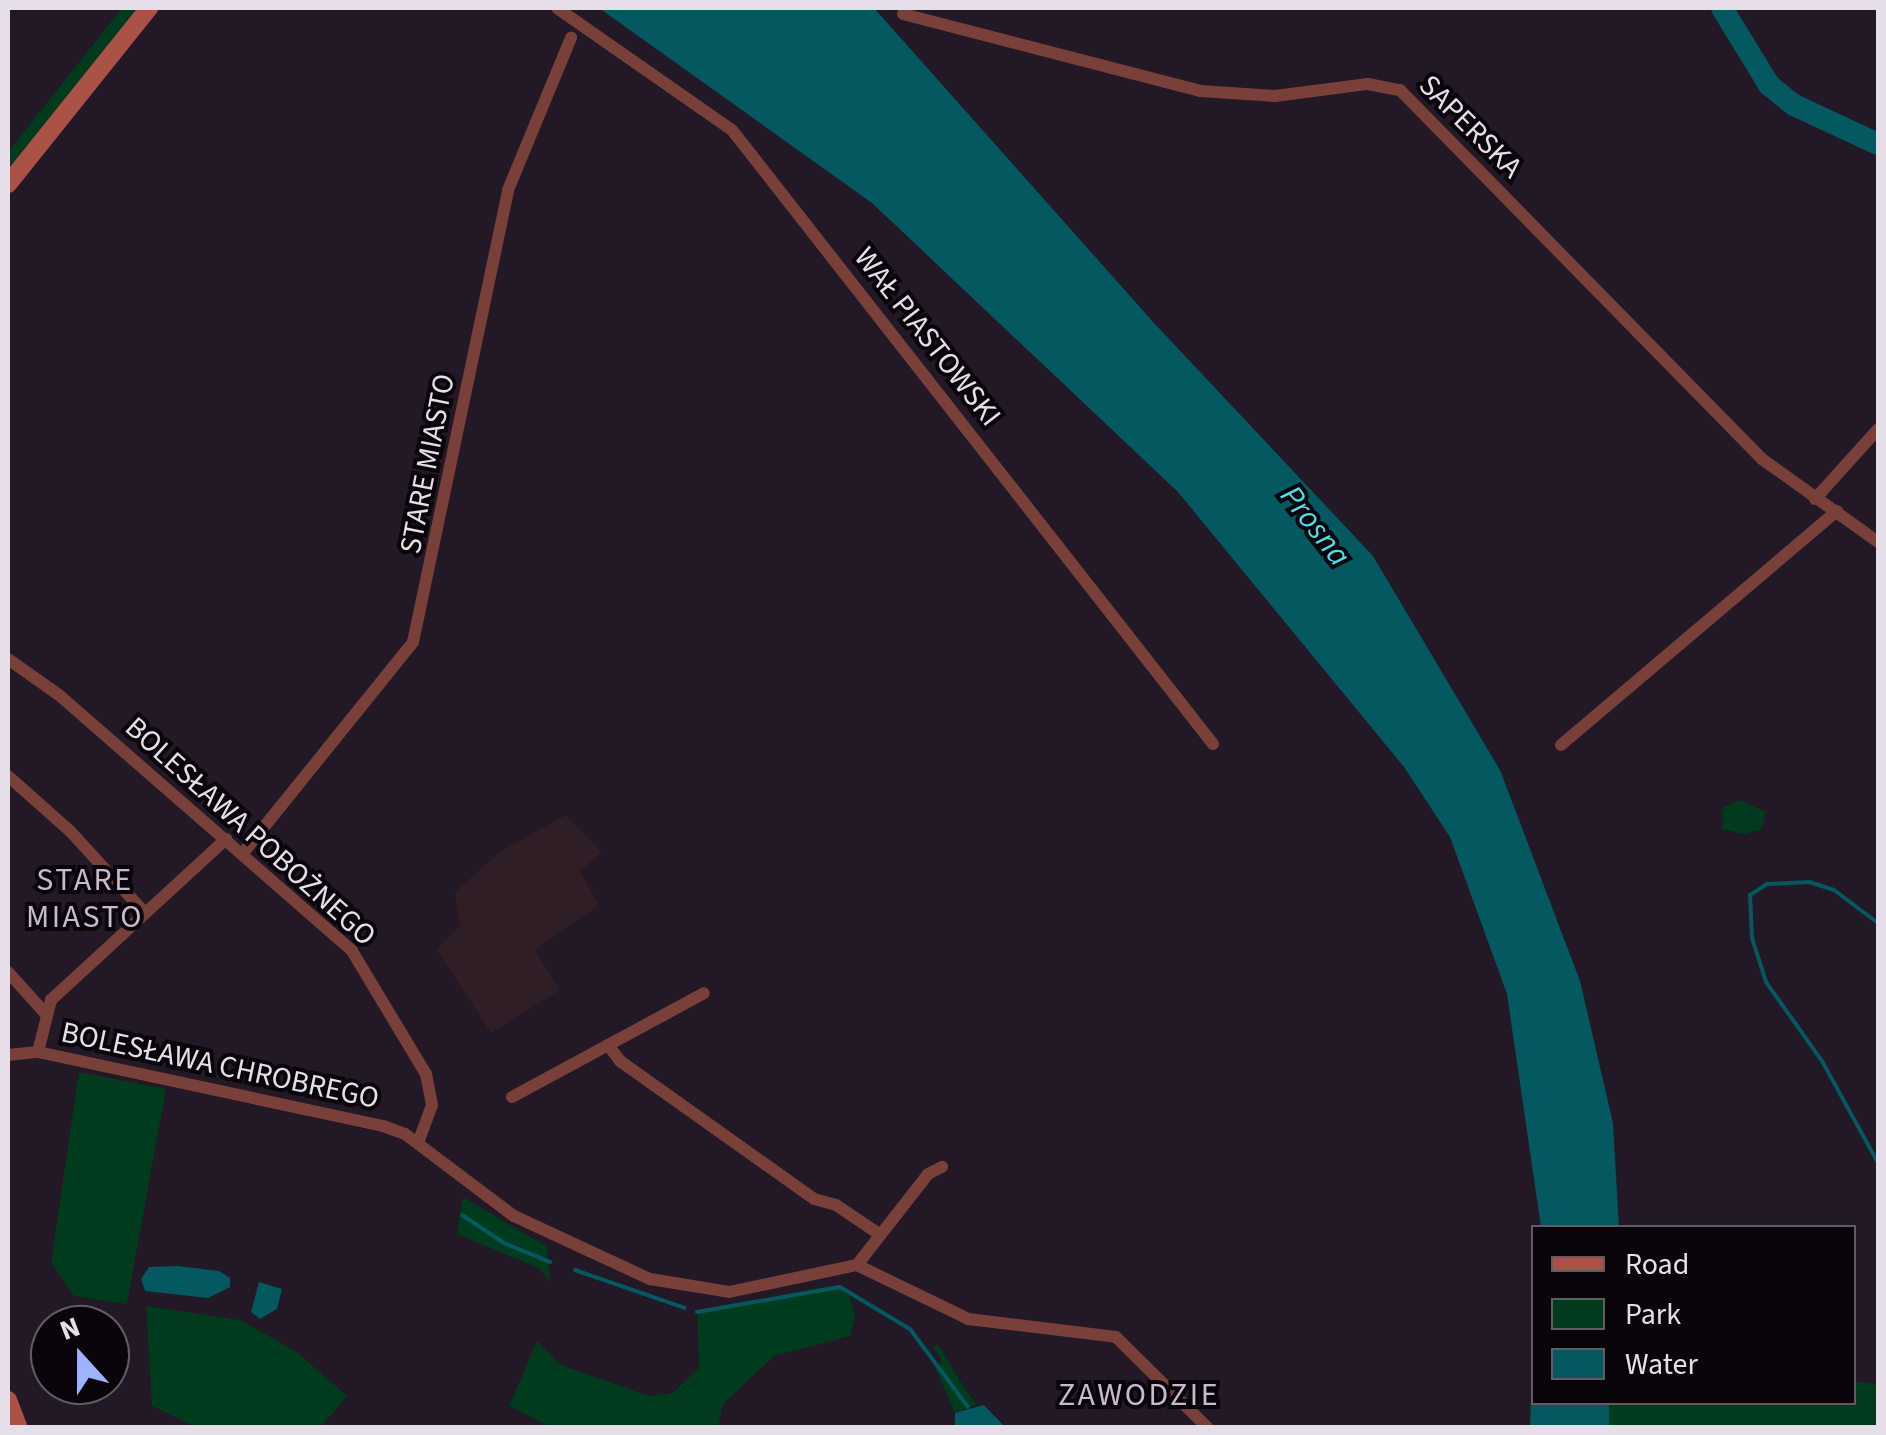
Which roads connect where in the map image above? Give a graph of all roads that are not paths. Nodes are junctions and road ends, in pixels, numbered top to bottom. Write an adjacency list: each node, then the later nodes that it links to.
1 (149, 8): 5 (main road)
2 (556, 8): 11 (street, WAŁ PIASTOWSKI)
3 (903, 14): 7 (street, SAPERSKA)
4 (571, 38): 15 (street, STARE MIASTO)
5 (8, 184)
6 (1878, 429): 7 (street)
7 (1815, 499): 8 (street, SAPERSKA)
8 (1836, 511): 9 (street, SAPERSKA); 12 (street)
9 (1878, 542)
10 (8, 659): 14 (street, BOLESŁAWA POBOŻNEGO)
11 (1214, 744)
12 (1561, 745)
13 (8, 776): 16 (street)
14 (226, 839): 15 (street, BOLESŁAWA POBOŻNEGO); 16 (street)
15 (242, 853): 24 (street, BOLESŁAWA POBOŻNEGO)
16 (145, 913): 19 (street)
17 (8, 972): 19 (street)
18 (704, 993): 20 (street)
19 (44, 1012): 21 (street)
20 (608, 1044): 23 (street); 26 (street)
21 (38, 1052): 22 (street, BOLESŁAWA CHROBREGO); 24 (street, BOLESŁAWA CHROBREGO)
22 (8, 1055)
23 (512, 1096)
24 (418, 1143): 27 (street)
25 (942, 1167): 26 (street)
26 (879, 1234): 27 (street)
27 (857, 1264): 30 (street)
28 (8, 1400): 29 (main road)
29 (20, 1428)
30 (1208, 1428)

